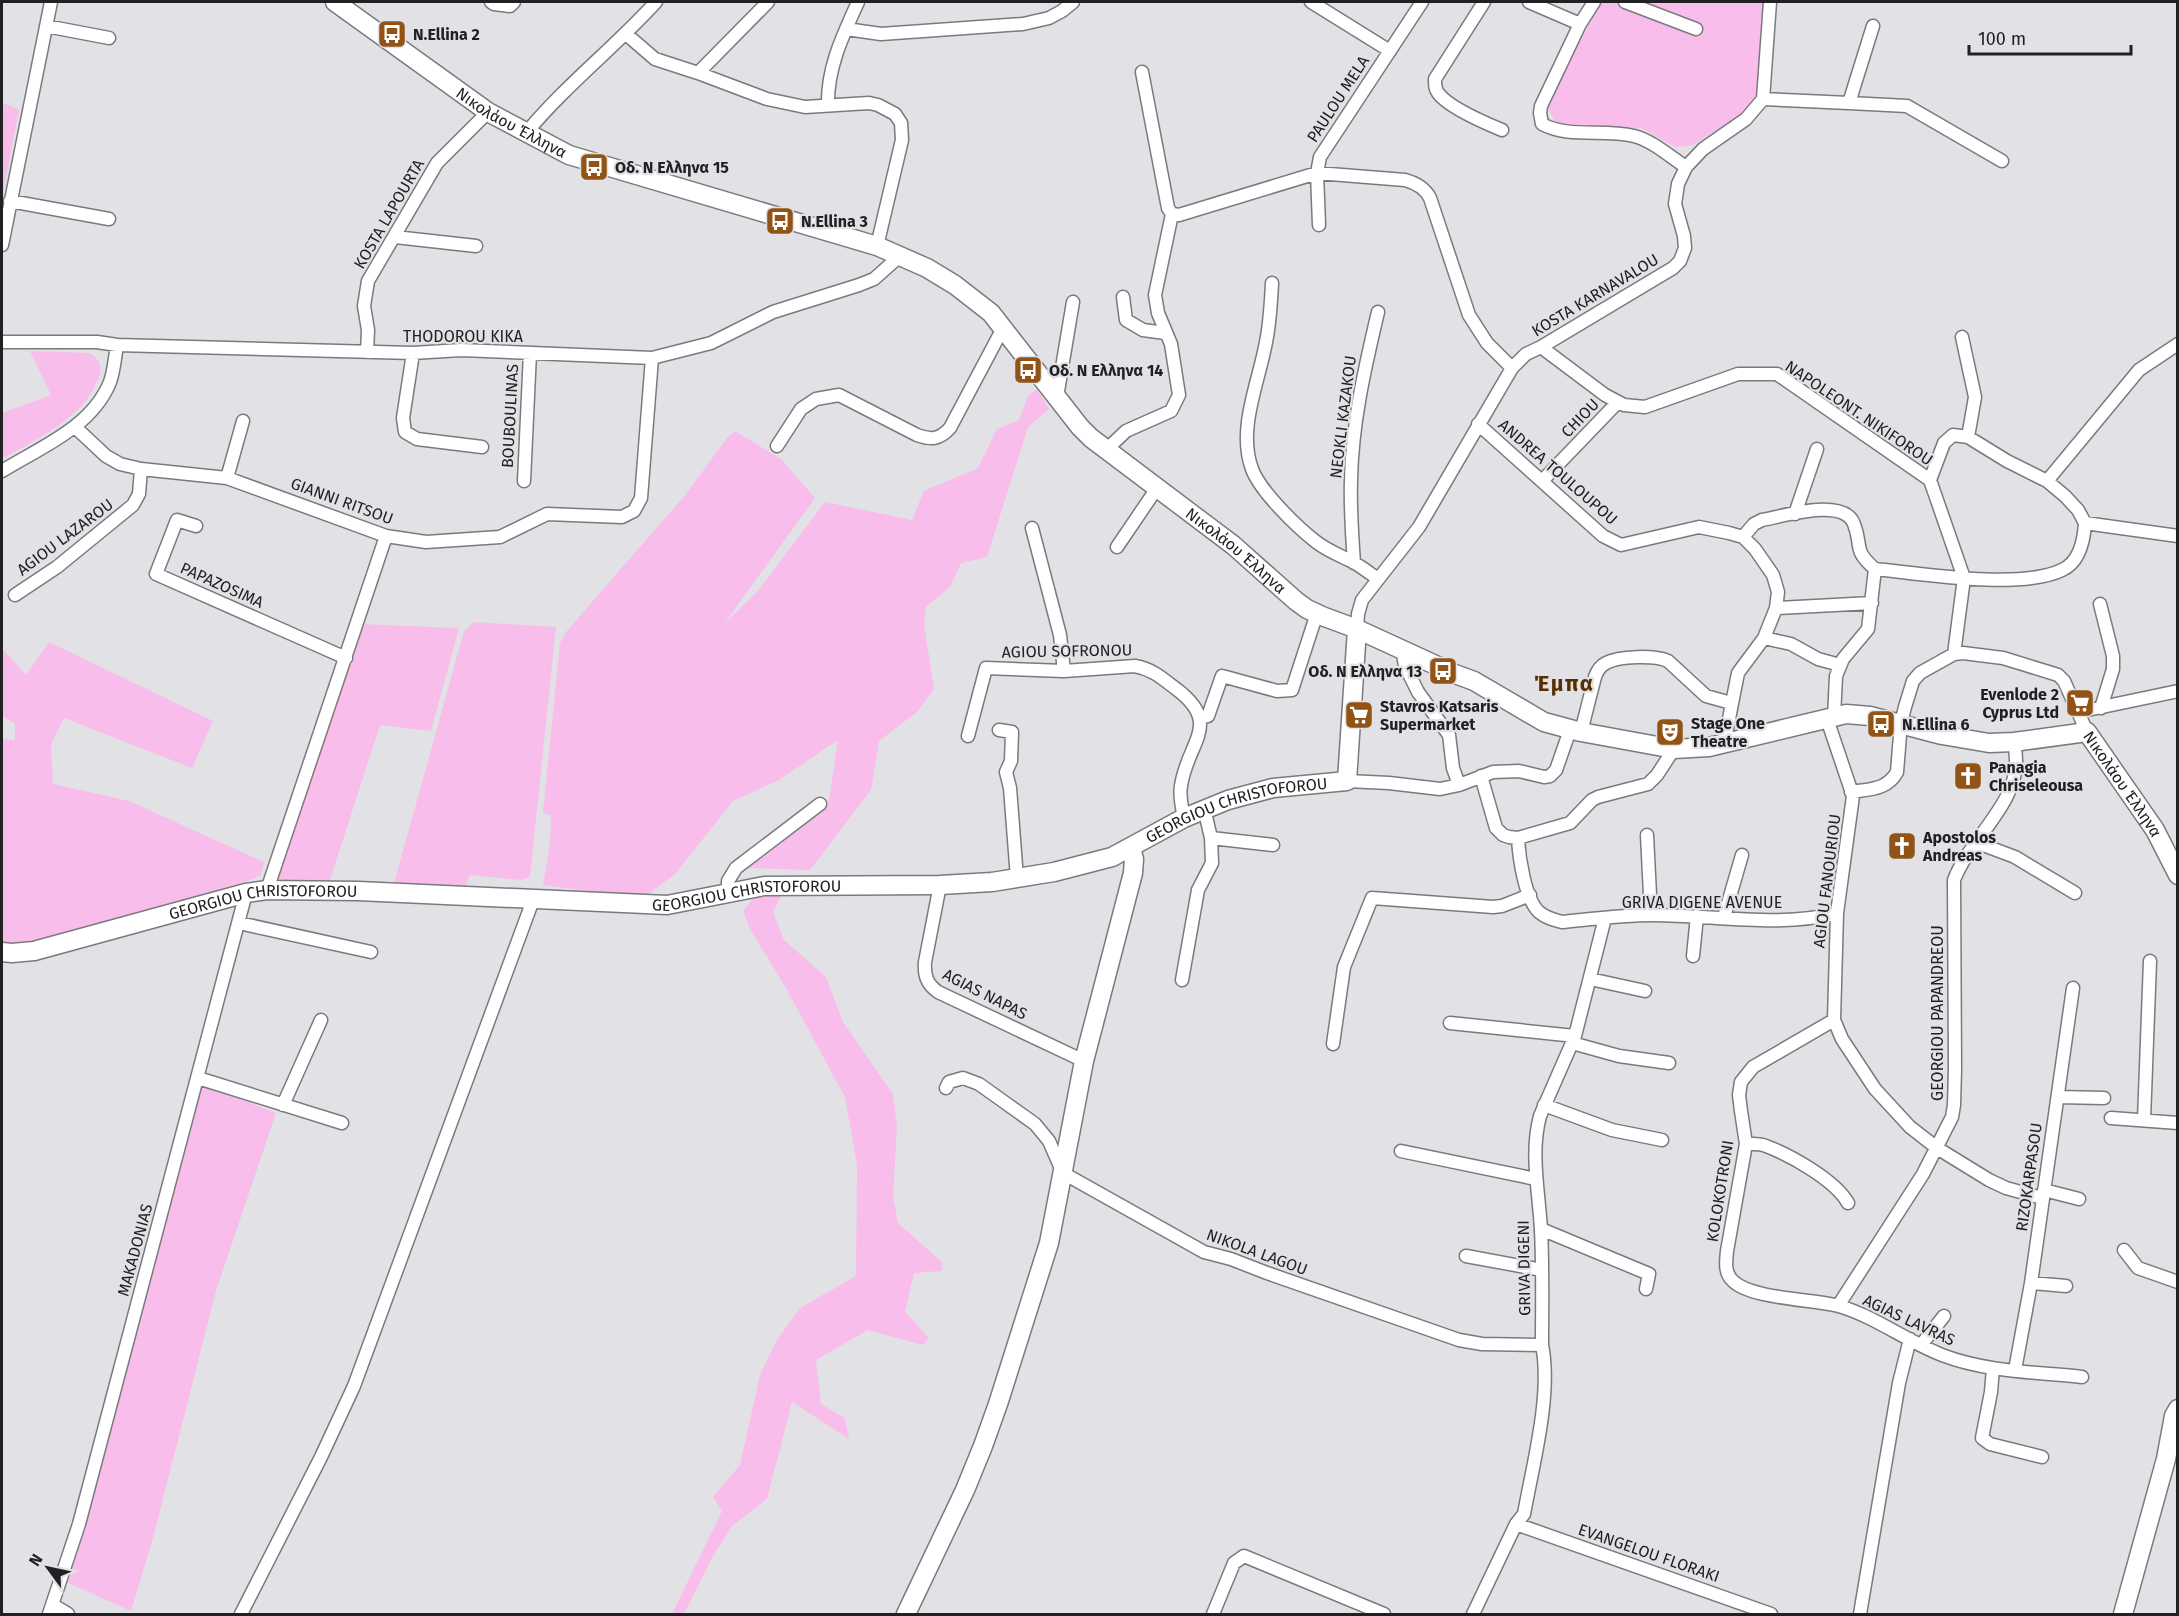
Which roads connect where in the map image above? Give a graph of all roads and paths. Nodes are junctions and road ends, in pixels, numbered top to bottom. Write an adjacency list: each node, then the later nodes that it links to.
1 (51, 2): 17 (street)
2 (335, 2): 29 (street, Νικολάου Έλληνα)
3 (491, 2): 4 (street)
4 (514, 2)
5 (656, 2): 21 (street)
6 (768, 2): 25 (street)
7 (856, 2): 19 (street)
8 (1072, 2): 19 (street)
9 (1311, 2): 23 (street)
10 (1422, 2): 23 (street, PAULOU MELA)
11 (1484, 2): 30 (street)
12 (1529, 2): 16 (street)
13 (1594, 2): 16 (street)
14 (1625, 2): 20 (street)
15 (1770, 2): 26 (street)
16 (1580, 24): 33 (street)
17 (46, 26): 22 (street); 35 (street)
18 (1873, 26): 27 (street)
19 (846, 29): 28 (street)
20 (1696, 29)
21 (626, 34): 25 (street); 31 (street)
22 (109, 38)
23 (1390, 51): 34 (street, PAULOU MELA)
24 (1142, 72): 36 (street)
25 (698, 73): 28 (street)
26 (1763, 99): 27 (street); 33 (street, KOSTA KARNAVALOU)
27 (1849, 103): 32 (street)
28 (828, 105): 42 (street)
29 (488, 112): 31 (street, Νικολάου Έλληνα); 39 (street, KOSTA LAPOURTA)
30 (1503, 130)
31 (527, 132): 42 (street, Νικολάου Έλληνα)
32 (2002, 161)
33 (1686, 167): 54 (street, KOSTA KARNAVALOU)
34 (1317, 173): 36 (street); 38 (street, PAULOU MELA); 59 (street)
35 (10, 201): 37 (street); 40 (street)
36 (1172, 214): 49 (street)
37 (109, 219)
38 (1319, 225)
39 (395, 237): 41 (street); 55 (street, KOSTA LAPOURTA)
40 (2, 245)
41 (476, 246)
42 (877, 246): 43 (street, Νικολάου Έλληνα)
43 (901, 255): 48 (street, Νικολάου Έλληνα); 58 (street, THODOROU KIKA)
44 (1272, 283): 86 (street)
45 (1123, 297): 49 (street)
46 (1073, 302): 60 (street)
47 (1378, 312): 86 (street, NEOKLI KAZAKOU)
48 (1004, 328): 60 (street, Νικολάου Έλληνα); 66 (street)
49 (1165, 333): 69 (street)
50 (1962, 337): 65 (street)
51 (2, 342): 53 (street, THODOROU KIKA)
52 (2178, 344): 76 (street)
53 (117, 345): 55 (street, THODOROU KIKA); 64 (street)
54 (1541, 347): 59 (street, KOSTA KARNAVALOU); 61 (street, NAPOLEONT. NIKIFOROU)
55 (367, 352): 57 (street, THODOROU KIKA)
56 (530, 352): 57 (street, THODOROU KIKA); 58 (street, THODOROU KIKA); 74 (street, BOUBOULINAS)
57 (413, 353): 67 (street)
58 (652, 358): 82 (street, GIANNI RITSOU)
59 (1512, 368): 63 (street, KOSTA KARNAVALOU)
60 (1057, 397): 69 (street, Νικολάου Έλληνα)
61 (1617, 403): 73 (street, NAPOLEONT. NIKIFOROU); 75 (street, CHIOU)
62 (243, 421): 72 (street)
63 (1478, 424): 75 (street, ANDREA TOULOUPOU); 89 (street, KOSTA KARNAVALOU)
64 (75, 427): 70 (street, GIANNI RITSOU); 71 (street)
65 (1968, 437): 73 (street); 76 (street)
66 (777, 446)
67 (482, 447)
68 (1816, 449): 78 (street)
69 (1106, 450): 77 (street, Νικολάου Έλληνα)
70 (141, 469): 72 (street, GIANNI RITSOU); 90 (street, AGIOU LAZAROU)
71 (2, 471)
72 (227, 478): 82 (street, GIANNI RITSOU)
73 (1930, 480): 88 (street, NAPOLEONT. NIKIFOROU)
74 (524, 481)
75 (1542, 481): 84 (street, ANDREA TOULOUPOU)
76 (2047, 481): 79 (street)
77 (1157, 488): 85 (street); 94 (street, Νικολάου Έλληνα)
78 (1796, 514): 84 (street); 87 (street)
79 (2085, 523): 83 (street); 88 (street)
80 (196, 526): 99 (street, PAPAZOSIMA)
81 (1032, 528): 101 (street)
82 (386, 536): 99 (street)
83 (2178, 536)
84 (1743, 537): 93 (street)
85 (1117, 547)
86 (1354, 563): 89 (street)
87 (1875, 569): 88 (street); 91 (street)
88 (1964, 578): 98 (street, NAPOLEONT. NIKIFOROU)
89 (1378, 579): 95 (street, KOSTA KARNAVALOU)
90 (15, 595)
91 (1872, 603): 93 (street); 100 (street)
92 (2100, 604): 104 (street)
93 (1776, 608): 96 (street)
94 (1317, 613): 95 (street, Νικολάου Έλληνα); 106 (street)
95 (1357, 629): 97 (street, Νικολάου Έλληνα); 117 (street)
96 (1764, 638): 100 (street); 103 (street)
97 (1402, 649): 110 (street, Νικολάου Έλληνα); 118 (street)
98 (1954, 654): 105 (street); 108 (street)
99 (346, 658): 133 (street)
100 (1840, 665): 107 (street)
101 (1064, 671): 106 (street, AGIOU SOFRONOU); 112 (street, AGIOU SOFRONOU)
102 (2178, 691): 104 (street)
103 (1731, 703): 110 (street); 114 (street)
104 (2101, 708): 105 (street)
105 (2078, 712): 111 (street)
106 (1200, 718): 122 (street)
107 (1830, 718): 108 (street, Νικολάου Έλληνα); 114 (street, Νικολάου Έλληνα); 119 (street, AGIOU FANOURIOU)
108 (1901, 723): 113 (street, Νικολάου Έλληνα); 119 (street)
109 (999, 730): 131 (street)
110 (1575, 731): 115 (street, Νικολάου Έλληνα); 116 (street, GEORGIOU CHRISTOFOROU)
111 (2087, 732): 113 (street, Νικολάου Έλληνα); 130 (street, Νικολάου Έλληνα)
112 (968, 736)
113 (2014, 742): 126 (street, GEORGIOU PAPANDREOU)
114 (1724, 744): 115 (street, Νικολάου Έλληνα)
115 (1674, 749): 125 (street)
116 (1481, 776): 118 (street, GEORGIOU CHRISTOFOROU); 125 (street)
117 (1347, 781): 118 (street, GEORGIOU CHRISTOFOROU); 121 (street, GEORGIOU CHRISTOFOROU)
118 (1458, 786)
119 (1851, 792): 139 (street, AGIOU FANOURIOU)
120 (820, 804): 135 (street)
121 (1204, 808): 122 (street, GEORGIOU CHRISTOFOROU); 124 (street)
122 (1184, 818): 128 (street, GEORGIOU CHRISTOFOROU)
123 (1647, 835): 140 (street)
124 (1211, 838): 127 (street); 150 (street)
125 (1518, 838): 137 (street, GRIVA DIGENE AVENUE)
126 (1975, 842): 136 (street); 172 (street, GEORGIOU PAPANDREOU)
127 (1273, 845)
128 (1131, 848): 131 (street, GEORGIOU CHRISTOFOROU); 158 (street)
129 (1742, 855): 142 (street)
130 (2178, 875)
131 (1017, 878): 132 (street, GEORGIOU CHRISTOFOROU)
132 (940, 885): 135 (street, GEORGIOU CHRISTOFOROU); 158 (street, AGIAS NAPAS)
133 (267, 890): 134 (street, GEORGIOU CHRISTOFOROU); 138 (street, GEORGIOU CHRISTOFOROU)
134 (246, 893): 144 (street, MAKADONIAS); 145 (street, GEORGIOU CHRISTOFOROU)
135 (728, 893): 138 (street, GEORGIOU CHRISTOFOROU)
136 (2075, 893)
137 (1530, 895): 143 (street, GRIVA DIGENE AVENUE); 157 (street)
138 (533, 900): 201 (street)
139 (1837, 913): 142 (street, GRIVA DIGENE AVENUE); 154 (street, AGIOU FANOURIOU)
140 (1651, 915): 141 (street, GRIVA DIGENE AVENUE); 143 (street, GRIVA DIGENE AVENUE)
141 (1697, 916): 142 (street, GRIVA DIGENE AVENUE); 147 (street)
142 (1724, 917)
143 (1605, 918): 149 (street, GRIVA DIGENI)
144 (239, 923): 146 (street); 160 (street, MAKADONIAS)
145 (2, 952)
146 (370, 952)
147 (1693, 956)
148 (2150, 961): 167 (street)
149 (1590, 979): 152 (street); 156 (street, GRIVA DIGENI)
150 (1182, 980)
151 (2073, 988): 162 (street, RIZOKARPASOU)
152 (1645, 991)
153 (321, 1020): 164 (street)
154 (1834, 1020): 171 (street, KOLOKOTRONI); 172 (street, AGIOU FANOURIOU)
155 (1450, 1023): 156 (street)
156 (1573, 1039): 159 (street); 165 (street, GRIVA DIGENI)
157 (1333, 1044)
158 (1084, 1061): 174 (street)
159 (1669, 1063)
160 (198, 1078): 164 (street); 199 (street, MAKADONIAS)
161 (946, 1088): 174 (street)
162 (2058, 1097): 163 (street); 176 (street, RIZOKARPASOU)
163 (2104, 1098)
164 (284, 1105): 168 (street)
165 (1544, 1105): 170 (street); 175 (street, GRIVA DIGENI)
166 (2111, 1118): 167 (street)
167 (2144, 1120): 169 (street)
168 (342, 1123)
169 (2178, 1123)
170 (1662, 1140)
171 (1746, 1144): 178 (street); 183 (street, KOLOKOTRONI)
172 (1937, 1148): 176 (street, AGIOU FANOURIOU); 188 (street, GEORGIOU PAPANDREOU)
173 (1401, 1151): 175 (street)
174 (1063, 1173): 191 (street, NIKOLA LAGOU); 202 (street)
175 (1536, 1179): 179 (street, GRIVA DIGENI)
176 (2043, 1194): 177 (street, AGIOU FANOURIOU); 184 (street, RIZOKARPASOU)
177 (2079, 1199)
178 (1848, 1203)
179 (1541, 1229): 182 (street, GRIVA DIGENI); 187 (street)
180 (2124, 1250): 185 (street)
181 (1466, 1256): 182 (street)
182 (1542, 1270): 191 (street, GRIVA DIGENI)
183 (1728, 1275): 188 (street, AGIAS LAVRAS)
184 (2031, 1282): 186 (street); 193 (street, RIZOKARPASOU)
185 (2178, 1282)
186 (2066, 1286)
187 (1646, 1289)
188 (1838, 1306): 190 (street, AGIAS LAVRAS)
189 (1944, 1316): 190 (street)
190 (1916, 1342): 192 (street, AGIAS LAVRAS); 207 (street)
191 (1542, 1345): 198 (street, GRIVA DIGENI)
192 (1993, 1368): 193 (street, AGIAS LAVRAS); 196 (street)
193 (2015, 1370): 194 (street, AGIAS LAVRAS)
194 (2082, 1377)
195 (2178, 1409): 197 (street)
196 (2042, 1457)
197 (2172, 1459): 208 (street)
198 (1516, 1524): 205 (street, GRIVA DIGENI); 206 (street, EVANGELOU FLORAKI)
199 (51, 1610): 200 (street)
200 (68, 1614)
201 (241, 1614)
202 (906, 1614)
203 (1213, 1614): 204 (street)
204 (1384, 1614)
205 (1473, 1614)
206 (1771, 1614)
207 (1860, 1614)
208 (2123, 1614)

